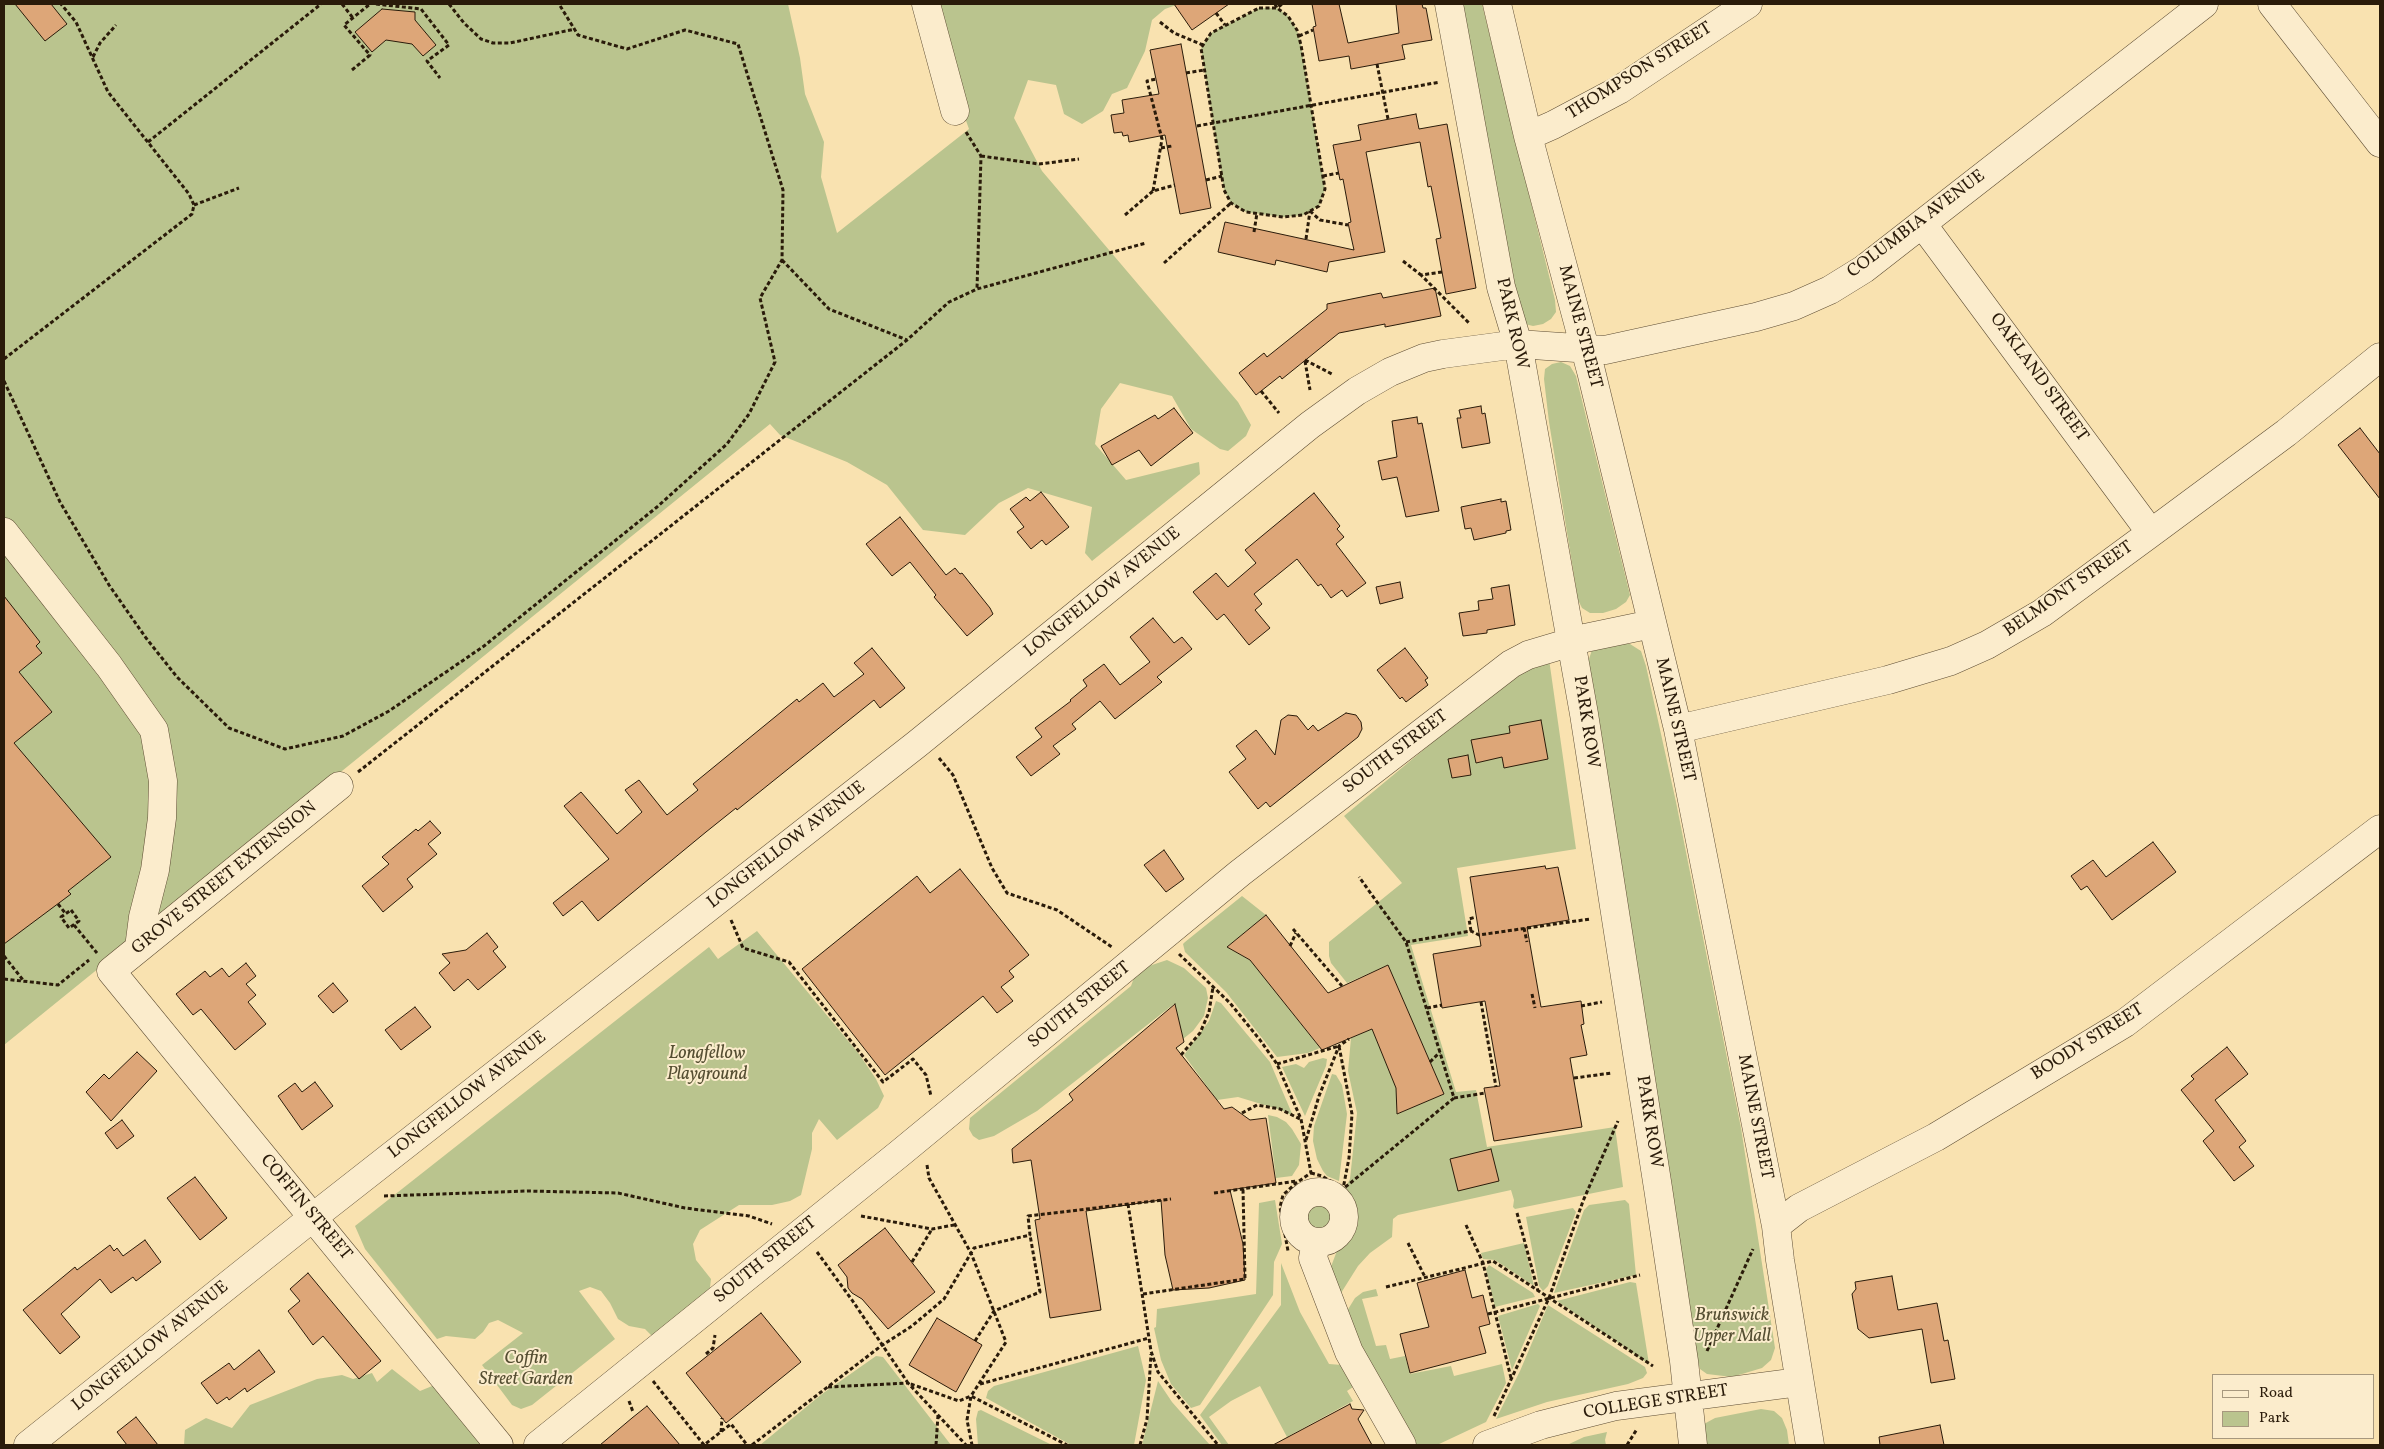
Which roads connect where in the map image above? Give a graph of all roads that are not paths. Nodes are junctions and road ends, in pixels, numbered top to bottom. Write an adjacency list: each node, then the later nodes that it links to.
1 (926, 4): 7 (street)
2 (1449, 4): 11 (street, PARK ROW)
3 (1497, 4): 8 (street, MAINE STREET)
4 (1748, 4): 8 (street, THOMPSON STREET)
5 (2204, 4): 10 (street, COLUMBIA AVENUE)
6 (2272, 4): 9 (street)
7 (955, 111)
8 (1528, 136): 12 (street, MAINE STREET)
9 (2380, 143)
10 (1923, 225): 12 (street, COLUMBIA AVENUE); 15 (street, OAKLAND STREET)
11 (1518, 344): 12 (street, LONGFELLOW AVENUE); 17 (street, PARK ROW); 23 (street, LONGFELLOW AVENUE)
12 (1585, 348): 16 (street, MAINE STREET)
13 (2380, 357): 15 (street, BELMONT STREET)
14 (4, 532): 21 (street)
15 (2150, 533): 18 (street, BELMONT STREET)
16 (1652, 624): 17 (street, SOUTH STREET); 18 (street, MAINE STREET)
17 (1571, 643): 27 (street, PARK ROW); 30 (street, SOUTH STREET)
18 (1678, 729): 24 (street, MAINE STREET)
19 (338, 786): 21 (street, GROVE STREET EXTENSION)
20 (2380, 829): 24 (street, BOODY STREET)
21 (139, 948): 22 (street, GROVE STREET EXTENSION)
22 (104, 962): 23 (street, COFFIN STREET)
23 (312, 1218): 28 (street, LONGFELLOW AVENUE); 29 (street, COFFIN STREET)
24 (1776, 1226): 26 (street, MAINE STREET)
25 (1316, 1242): 25 (street); 31 (street)
26 (1799, 1382): 27 (street, COLLEGE STREET); 34 (street, MAINE STREET)
27 (1687, 1396): 32 (street, COLLEGE STREET); 33 (street, PARK ROW)
28 (28, 1445)
29 (499, 1445)
30 (538, 1445)
31 (1402, 1445)
32 (1487, 1445)
33 (1693, 1445)
34 (1810, 1445)

